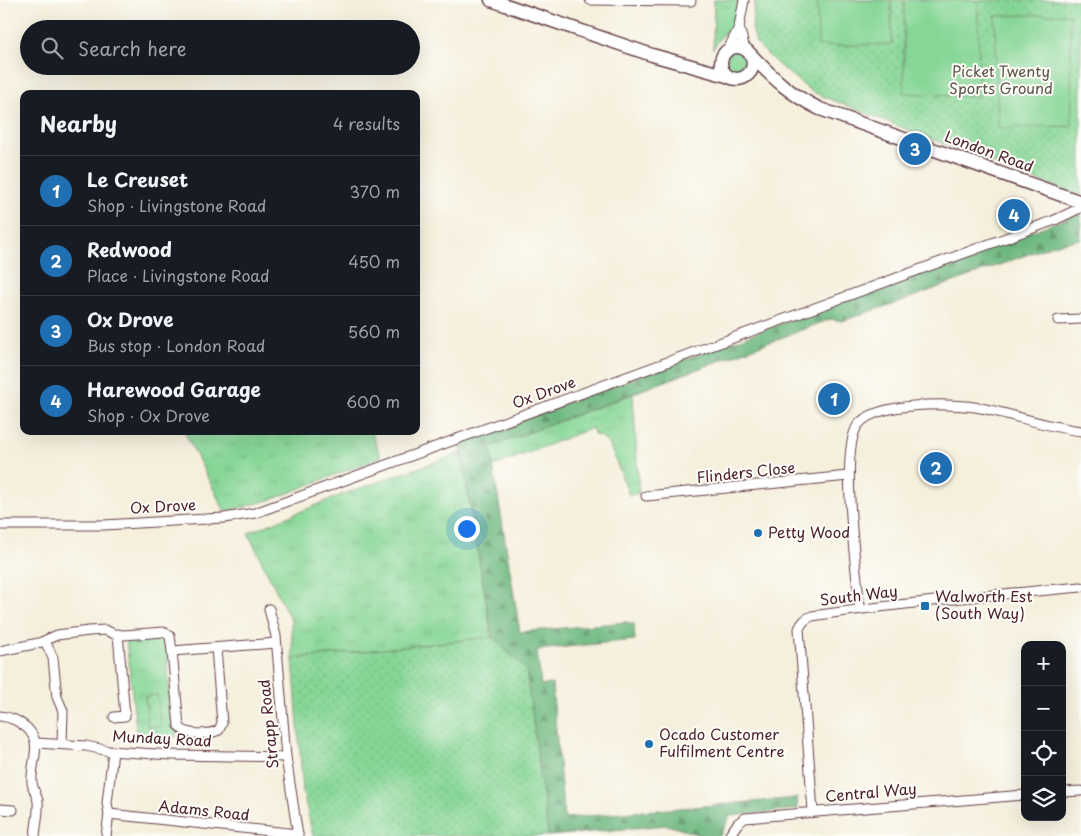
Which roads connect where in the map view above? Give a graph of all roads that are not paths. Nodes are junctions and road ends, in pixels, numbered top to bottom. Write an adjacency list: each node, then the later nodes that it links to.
1 (492, 0): 9 (main road)
2 (590, 0): 3 (street)
3 (643, 0): 5 (street)
4 (744, 0): 6 (street)
5 (691, 2)
6 (739, 27): 7 (street); 8 (street)
7 (726, 52): 8 (main road); 9 (main road); 10 (main road)
8 (748, 53): 11 (main road); 12 (main road, London Road)
9 (688, 65): 10 (main road, London Road)
10 (727, 76): 11 (main road, London Road)
11 (747, 77): 12 (main road, London Road)
12 (777, 82): 13 (main road, London Road)
13 (1081, 202)
14 (1081, 206): 22 (street, Ox Drove)
15 (1081, 319): 16 (street)
16 (1058, 320)
17 (1081, 424): 18 (street)
18 (1071, 429): 19 (street); 20 (street)
19 (1081, 431)
20 (848, 476): 21 (street, Flinders Close); 25 (street)
21 (646, 496)
22 (0, 525)
23 (1081, 587): 25 (street, South Way)
24 (269, 609): 28 (street, Strapp Road)
25 (860, 609): 43 (street, South Way)
26 (118, 634): 27 (street); 31 (street); 33 (street)
27 (45, 641): 30 (street); 35 (street)
28 (276, 643): 29 (street); 37 (street, Strapp Road)
29 (216, 648): 31 (street); 31 (street)
30 (0, 651)
31 (172, 651)
32 (0, 716): 34 (street)
33 (114, 717)
34 (36, 742): 35 (street, Munday Road); 46 (street)
35 (62, 744): 36 (street, Munday Road)
36 (114, 751): 37 (street, Munday Road); 44 (street)
37 (286, 757): 45 (street, Strapp Road)
38 (1081, 791): 39 (street)
39 (1066, 792)
40 (1021, 795): 43 (street, Central Way)
41 (0, 809): 42 (street)
42 (12, 810)
43 (813, 811): 48 (street, Central Way)
44 (108, 814): 45 (street, Adams Road); 47 (street)
45 (298, 835)
46 (35, 836)
47 (106, 836)
48 (729, 836)

